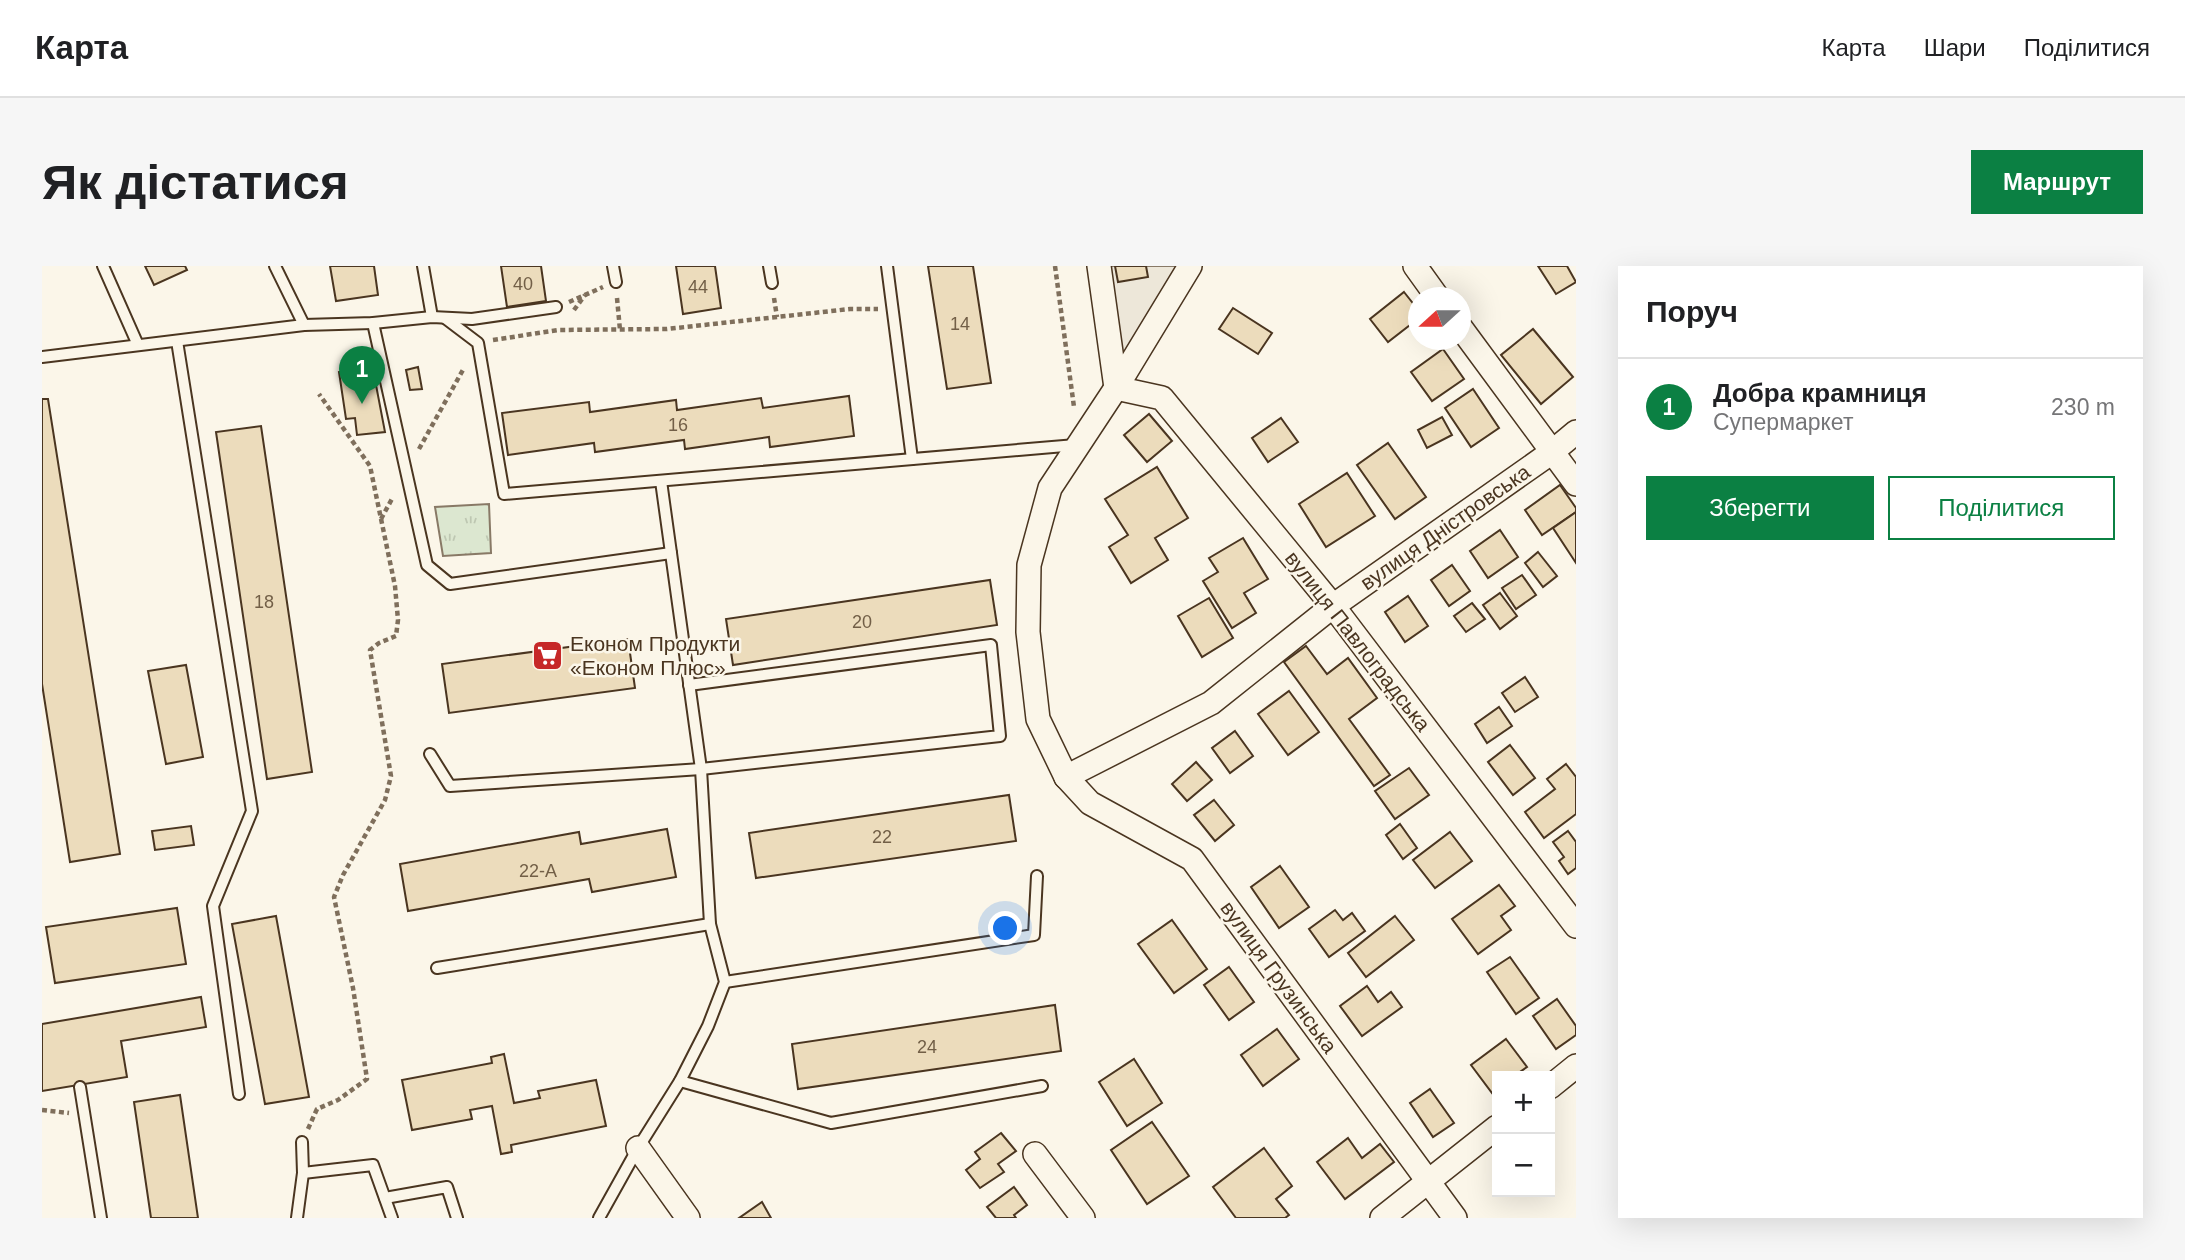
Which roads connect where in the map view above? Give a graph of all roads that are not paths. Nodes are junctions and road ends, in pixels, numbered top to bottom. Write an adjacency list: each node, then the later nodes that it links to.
1 (103, 266): 20 (lane)
2 (275, 266): 17 (lane)
3 (423, 266): 14 (lane)
4 (613, 266): 10 (lane)
5 (769, 266): 11 (lane)
6 (887, 266): 26 (lane)
7 (1099, 266): 22 (street)
8 (1190, 266): 22 (street, вулиця Грузинська)
9 (1415, 266): 12 (street)
10 (616, 282)
11 (772, 283)
12 (1430, 287)
13 (555, 307): 15 (lane)
14 (432, 317): 15 (lane); 16 (lane)
15 (445, 318): 27 (lane)
16 (373, 323): 17 (lane); 29 (lane)
17 (304, 325): 18 (lane)
18 (177, 341): 20 (lane); 45 (lane)
19 (1471, 342): 25 (street)
20 (138, 345): 21 (lane)
21 (42, 357)
22 (1116, 388): 24 (street, вулиця Грузинська); 30 (street, вулиця Павлоградська)
23 (1576, 432): 25 (street, вулиця Дністровська)
24 (1079, 445): 26 (lane); 34 (street, вулиця Грузинська)
25 (1552, 452): 28 (street); 30 (street, вулиця Дністровська)
26 (912, 459): 27 (lane)
27 (661, 481): 29 (lane)
28 (1576, 484)
29 (671, 554): 31 (lane)
30 (1334, 606): 34 (street, вулиця Дністровська); 37 (street, вулиця Павлоградська)
31 (689, 685): 33 (lane); 33 (lane)
32 (430, 754): 33 (lane)
33 (701, 769): 36 (lane)
34 (1066, 777): 51 (street, вулиця Грузинська)
35 (1037, 876): 39 (lane)
36 (710, 924): 38 (lane); 39 (lane)
37 (1576, 926)
38 (437, 968)
39 (726, 982): 41 (lane)
40 (1576, 1066): 42 (street)
41 (680, 1081): 43 (lane); 48 (lane)
42 (1555, 1083)
43 (1042, 1086)
44 (80, 1087): 53 (lane)
45 (239, 1094)
46 (1492, 1132): 51 (street)
47 (302, 1142): 50 (lane)
48 (638, 1148): 57 (lane); 58 (street)
49 (1035, 1154): 59 (street)
50 (303, 1173): 52 (lane); 54 (lane)
51 (1429, 1181): 60 (street); 61 (street, вулиця Грузинська)
52 (385, 1198): 55 (lane); 56 (lane)
53 (101, 1218)
54 (297, 1218)
55 (392, 1218)
56 (457, 1218)
57 (599, 1218)
58 (688, 1218)
59 (1083, 1218)
60 (1382, 1218)
61 (1455, 1218)

